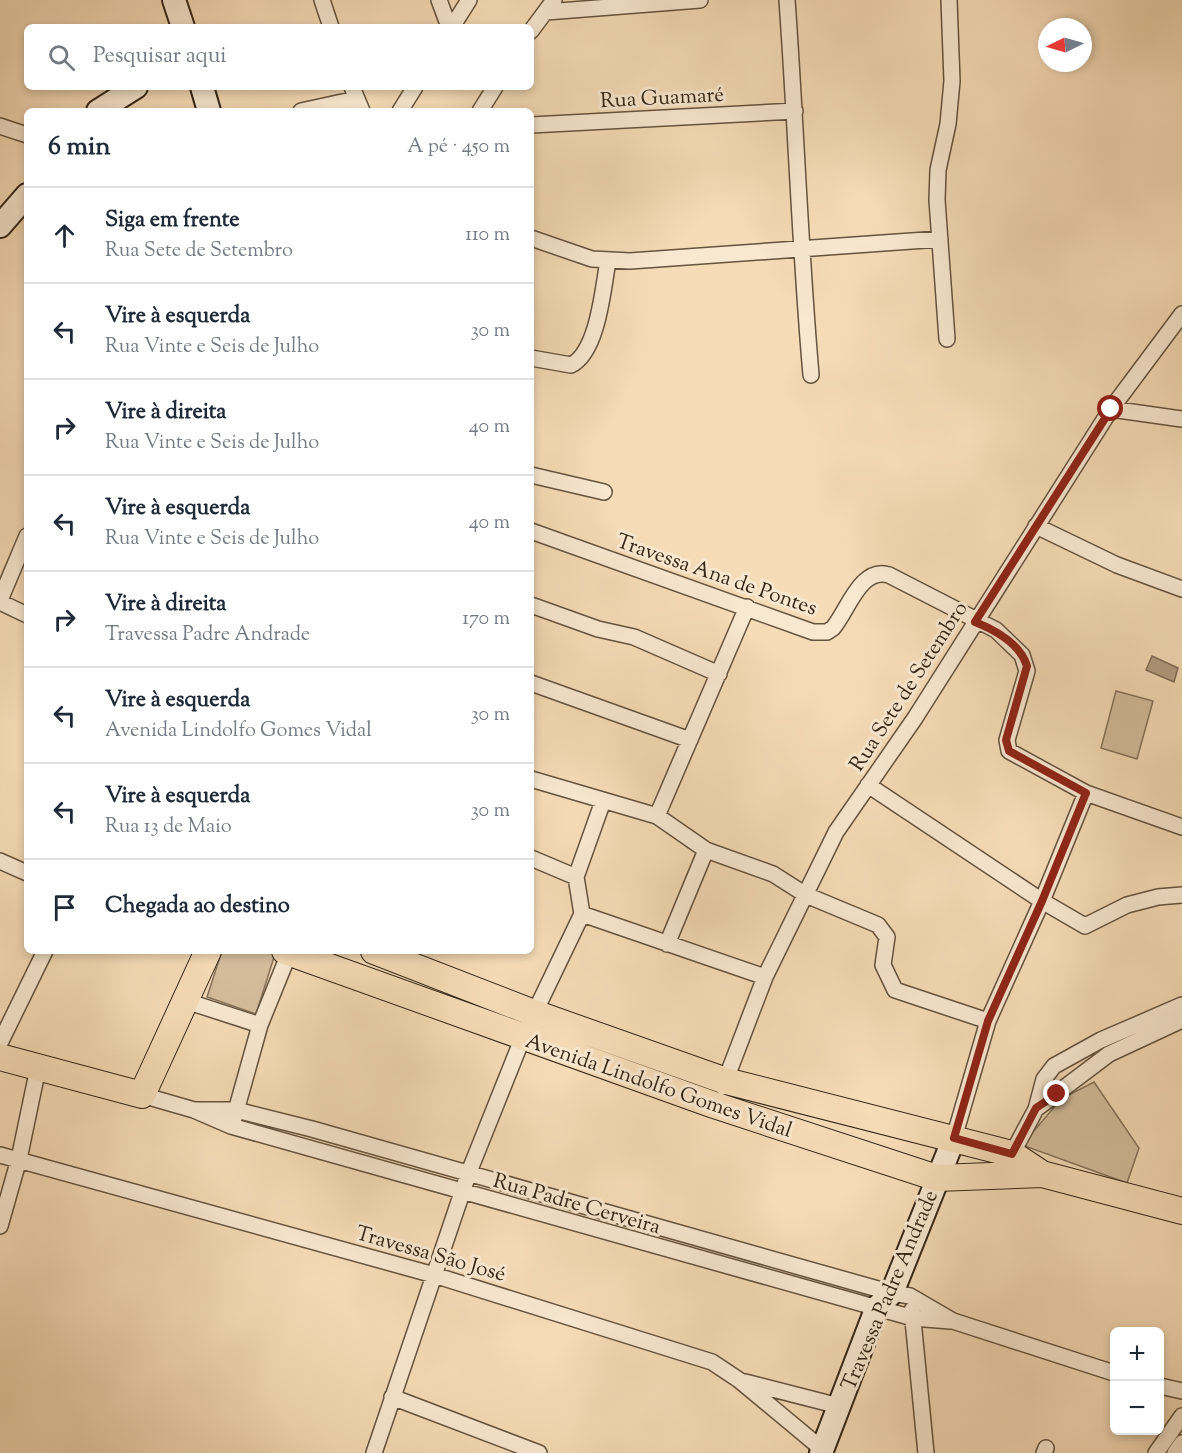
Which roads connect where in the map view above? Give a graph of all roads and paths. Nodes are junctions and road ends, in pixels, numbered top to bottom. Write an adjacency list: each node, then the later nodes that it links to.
1 (174, 0): 9 (street)
2 (322, 0): 10 (street)
3 (439, 0): 11 (street)
4 (469, 0): 12 (street)
5 (700, 0): 8 (street)
6 (788, 0): 26 (street)
7 (949, 0): 33 (street)
8 (550, 6): 13 (street)
9 (182, 24)
10 (330, 24)
11 (450, 24)
12 (453, 24)
13 (534, 27)
14 (131, 90): 20 (street)
15 (201, 90): 21 (street)
16 (203, 90): 22 (street)
17 (413, 90): 24 (street)
18 (493, 90): 25 (street)
19 (357, 99): 23 (street)
20 (103, 108)
21 (196, 108)
22 (208, 108)
23 (315, 108)
24 (402, 108)
25 (482, 108)
26 (795, 111): 27 (street, Rua Guamaré); 34 (street)
27 (534, 125)
28 (0, 126): 29 (street)
29 (24, 134)
30 (24, 198): 31 (street)
31 (0, 226)
32 (534, 239): 35 (street)
33 (940, 239): 34 (street); 37 (street)
34 (800, 250): 35 (street); 39 (street)
35 (608, 261): 38 (street)
36 (1182, 314): 40 (street, Rua Sete de Setembro)
37 (947, 339)
38 (534, 359)
39 (811, 375)
40 (1111, 409): 41 (street); 44 (street, Rua Sete de Setembro)
41 (1182, 419)
42 (534, 476): 43 (street)
43 (604, 492)
44 (1036, 526): 47 (street); 52 (street, Rua Sete de Setembro)
45 (534, 532): 50 (street, Travessa Ana de Pontes)
46 (24, 543): 48 (street)
47 (1182, 589)
48 (0, 601): 51 (street)
49 (534, 606): 53 (street)
50 (747, 607): 52 (street, Travessa Ana de Pontes); 53 (street)
51 (24, 613)
52 (975, 622): 57 (street, Rua Sete de Setembro); 58 (street)
53 (719, 675): 55 (street)
54 (534, 684): 55 (street)
55 (690, 740): 60 (street)
56 (534, 780): 59 (street)
57 (868, 785): 67 (street, Rua Sete de Setembro); 69 (street)
58 (1086, 793): 61 (street); 69 (street, Travessa Padre Andrade)
59 (603, 801): 60 (street); 66 (street)
60 (657, 816): 62 (street)
61 (1182, 827)
62 (706, 850): 67 (street); 71 (street)
63 (534, 859): 66 (street)
64 (0, 861): 65 (street)
65 (24, 872)
66 (576, 877): 70 (street)
67 (806, 895): 77 (street, Rua Sete de Setembro); 82 (street)
68 (1182, 895): 69 (street)
69 (1042, 901): 82 (street, Travessa Padre Andrade)
70 (582, 914): 71 (street); 80 (street)
71 (667, 944): 77 (street)
72 (44, 954): 86 (street)
73 (202, 954): 78 (main road)
74 (287, 954): 83 (street)
75 (294, 954): 84 (main road, Avenida Lindolfo Gomes Vidal)
76 (382, 954): 80 (main road, Avenida Lindolfo Gomes Vidal)
77 (765, 977): 90 (street, Rua Sete de Setembro)
78 (186, 1000): 83 (street); 91 (main road)
79 (1182, 1005): 85 (street)
80 (534, 1013): 84 (street); 90 (main road, Avenida Lindolfo Gomes Vidal)
81 (1182, 1020): 87 (street)
82 (988, 1021): 97 (street, Travessa Padre Andrade)
83 (260, 1025): 95 (street)
84 (523, 1037): 92 (main road, Avenida Lindolfo Gomes Vidal); 101 (street)
85 (1101, 1040): 87 (street); 93 (street)
86 (0, 1043)
87 (1109, 1054): 93 (street)
88 (0, 1058): 89 (main road, Rua Padre Cerveira)
89 (38, 1068): 91 (main road, Rua Padre Cerveira); 100 (street)
90 (726, 1081): 92 (street, Rua Sete de Setembro); 97 (main road, Avenida Lindolfo Gomes Vidal)
91 (142, 1095): 94 (street, Rua Padre Cerveira)
92 (714, 1105): 103 (main road, Avenida Lindolfo Gomes Vidal)
93 (1036, 1108): 98 (street)
94 (194, 1110): 95 (street, Rua Padre Cerveira); 96 (street, Rua Padre Cerveira)
95 (236, 1110): 96 (street); 101 (street, Rua Padre Cerveira)
96 (231, 1126): 104 (street, Rua Padre Cerveira)
97 (954, 1138): 98 (main road, Avenida Lindolfo Gomes Vidal); 103 (street, Travessa Padre Andrade)
98 (1012, 1154): 102 (main road, Avenida Lindolfo Gomes Vidal)
99 (0, 1155): 100 (street, Travessa São José)
100 (19, 1159): 106 (street); 107 (street, Travessa São José)
101 (469, 1172): 104 (street); 108 (street, Rua Padre Cerveira)
102 (1042, 1174): 103 (main road, Avenida Lindolfo Gomes Vidal); 105 (main road, Avenida Lindolfo Gomes Vidal)
103 (937, 1178): 108 (street, Travessa Padre Andrade)
104 (463, 1191): 107 (street); 108 (street, Rua Padre Cerveira)
105 (1182, 1211)
106 (0, 1226)
107 (434, 1275): 112 (street, Travessa São José); 115 (street)
108 (893, 1299): 109 (street, Rua Padre Cerveira); 109 (street); 110 (street, Rua Padre Cerveira); 116 (street, Travessa Padre Andrade)
109 (913, 1318): 110 (street, Rua Padre Cerveira); 122 (street)
110 (953, 1322): 111 (street, Rua Padre Cerveira)
111 (1110, 1372)
112 (739, 1380): 116 (street); 119 (street, Travessa São José)
113 (1164, 1387): 114 (street)
114 (1182, 1391)
115 (392, 1397): 120 (street); 121 (street)
116 (839, 1406): 119 (street, Travessa Padre Andrade)
117 (1182, 1416): 123 (street)
118 (1182, 1443): 124 (street)
119 (824, 1452)
120 (374, 1453)
121 (539, 1453)
122 (926, 1453)
123 (1156, 1453)
124 (1175, 1453)

